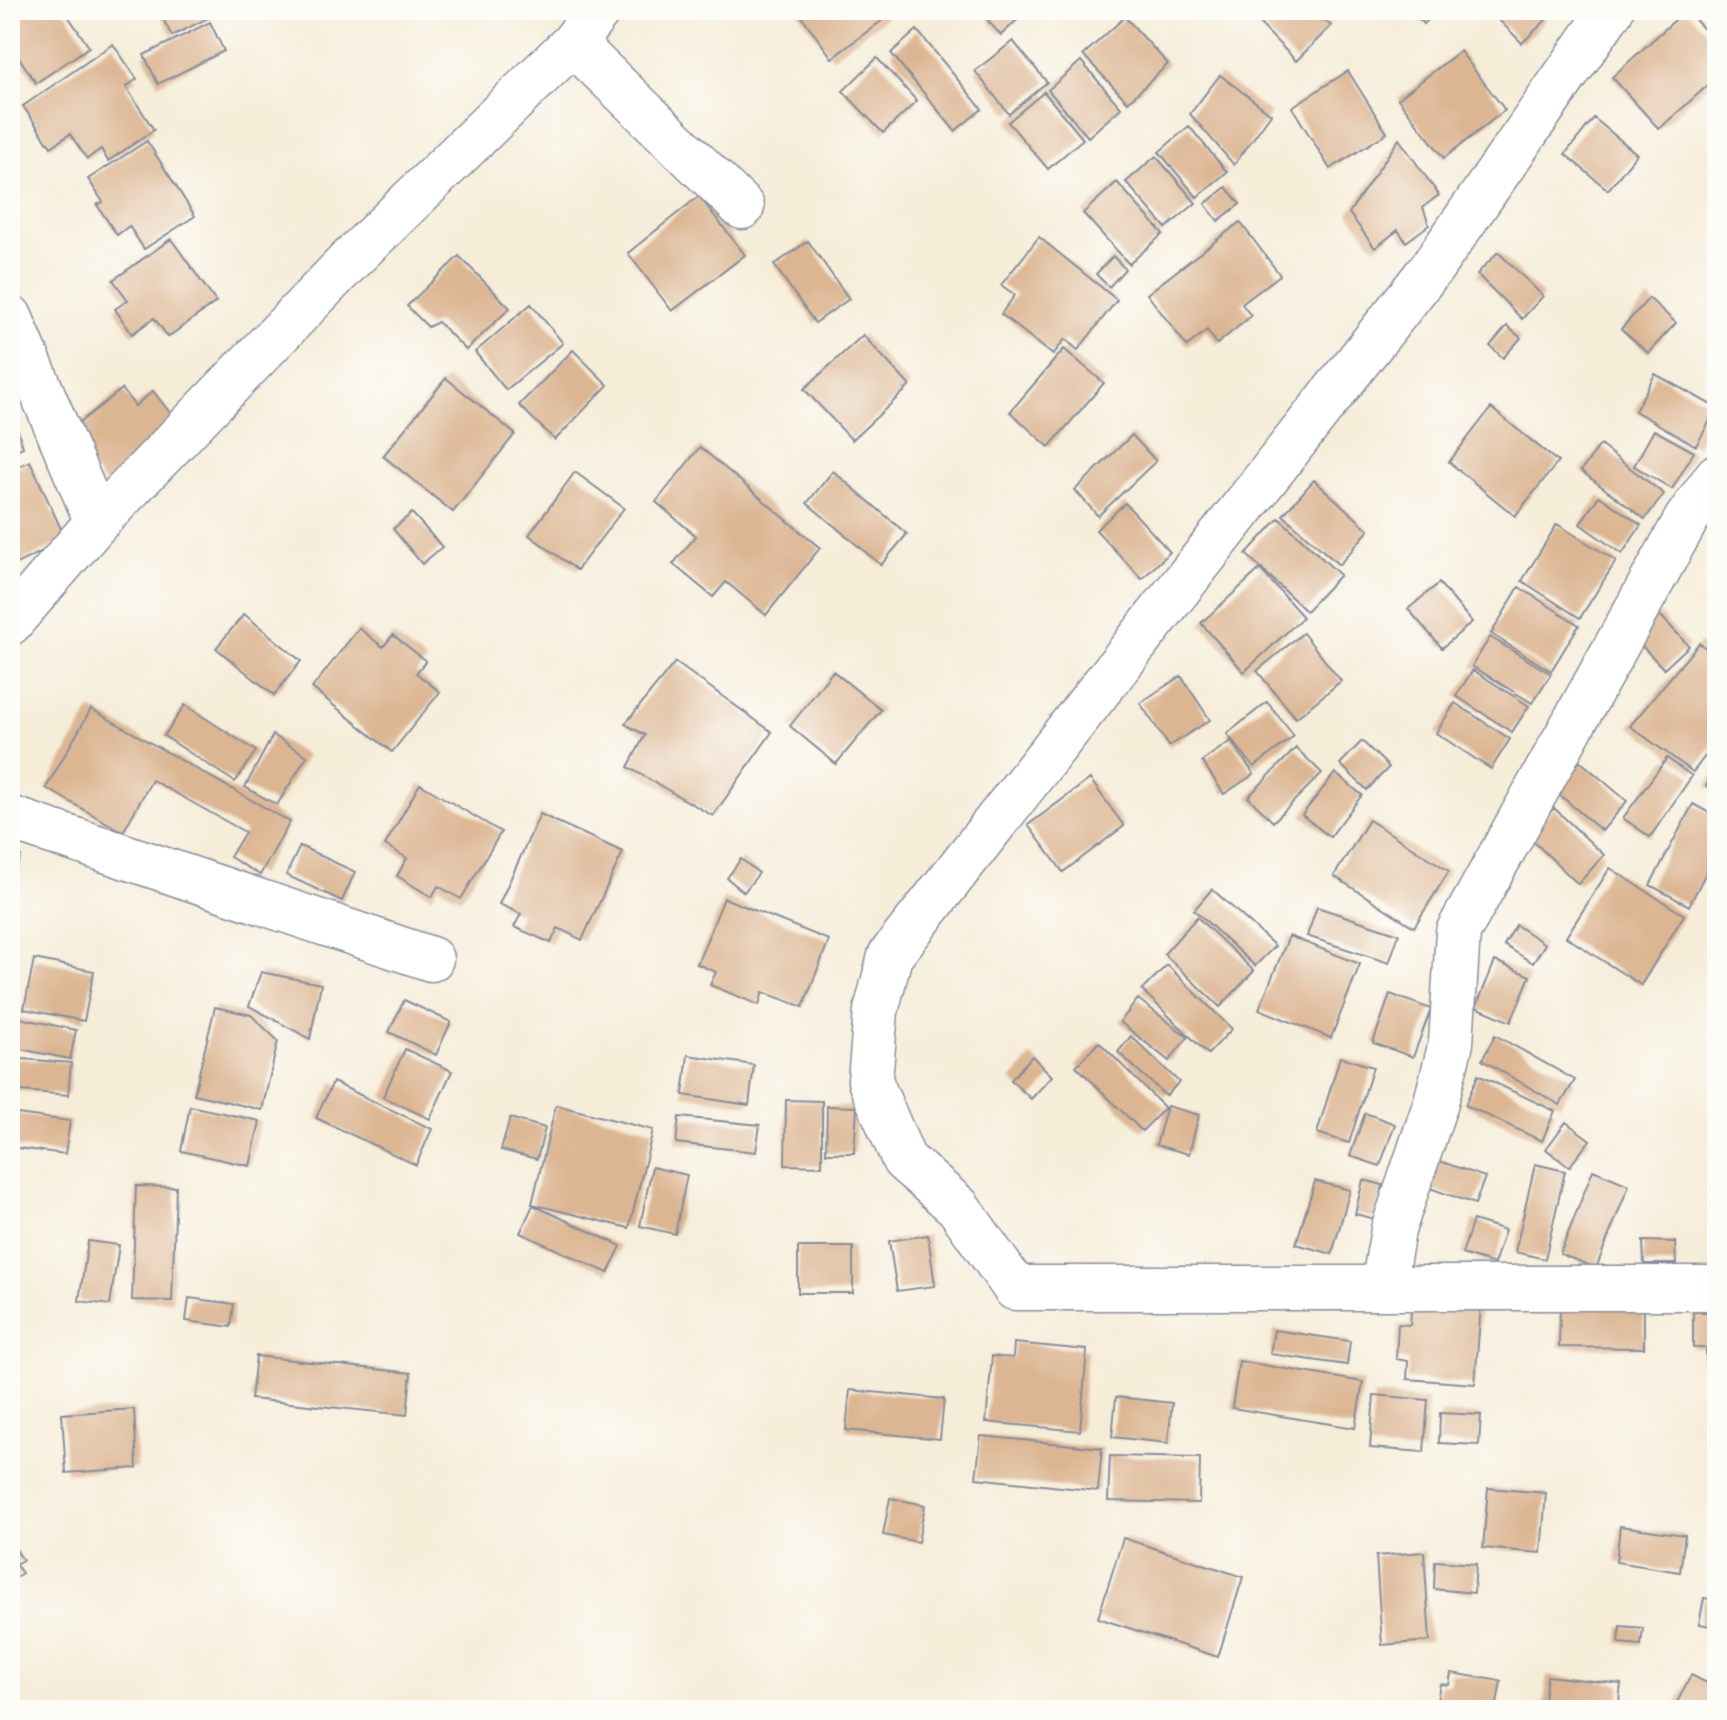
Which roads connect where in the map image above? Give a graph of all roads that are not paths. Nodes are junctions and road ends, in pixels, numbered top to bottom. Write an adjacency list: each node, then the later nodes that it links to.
1 (1611, 10): 10 (street)
2 (586, 27): 3 (street); 6 (street)
3 (742, 207)
4 (10, 317): 6 (street)
5 (1717, 476): 10 (street)
6 (97, 522): 7 (street)
7 (10, 623)
8 (10, 818): 9 (street)
9 (431, 959)
10 (1383, 1287): 11 (street)
11 (1717, 1288)

